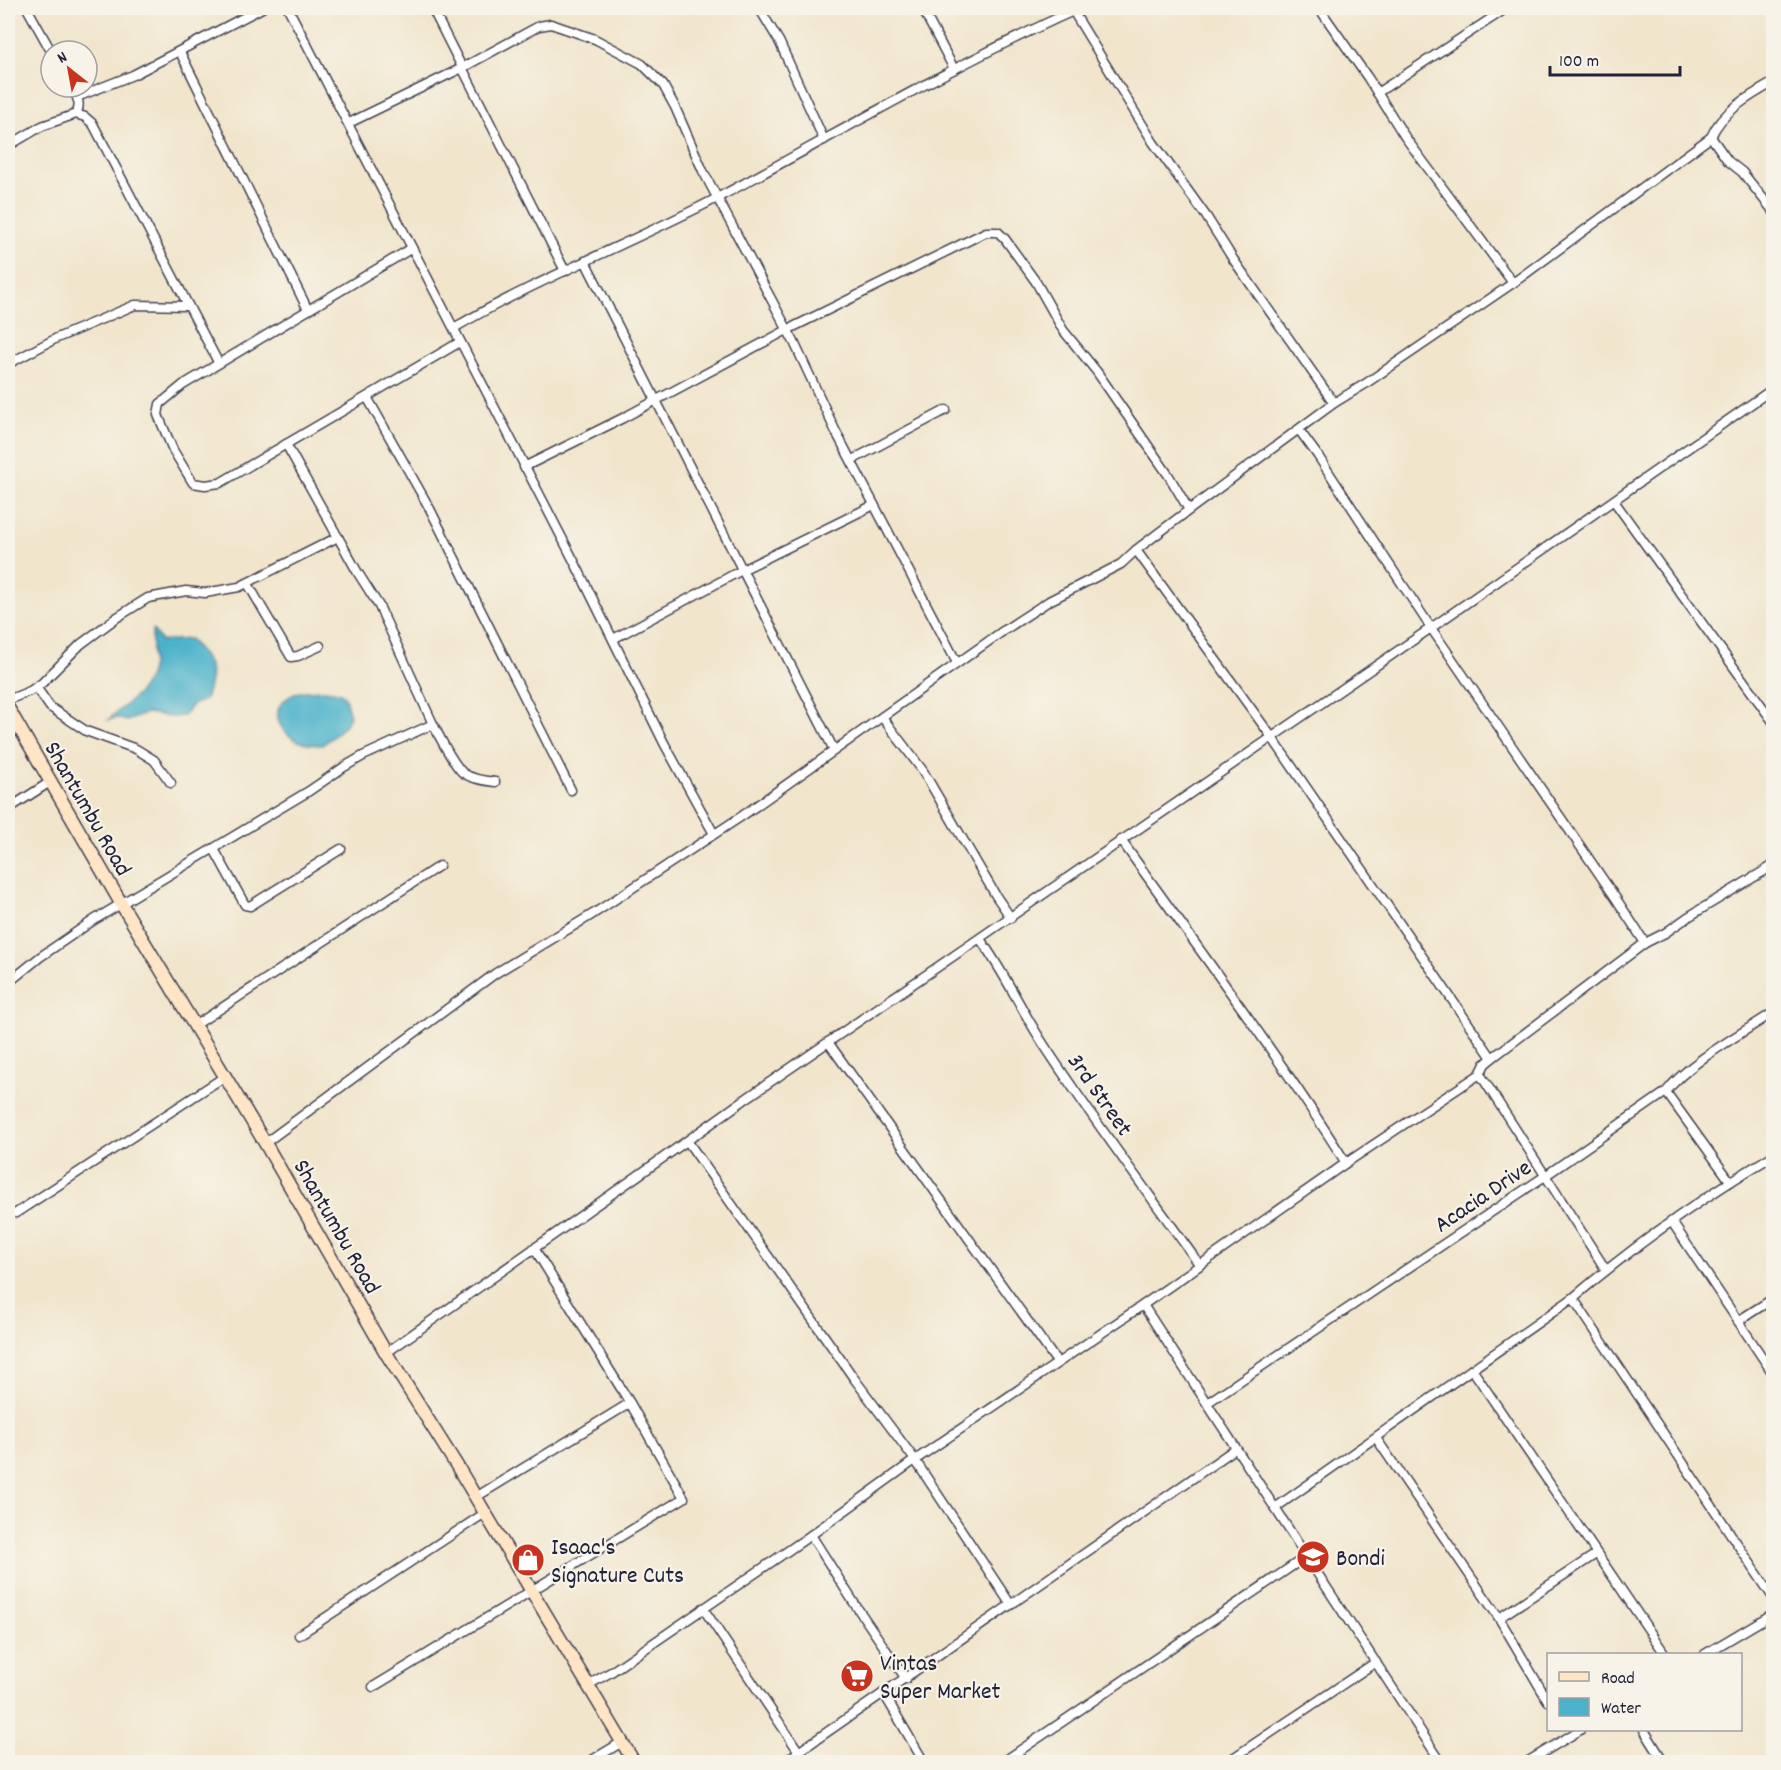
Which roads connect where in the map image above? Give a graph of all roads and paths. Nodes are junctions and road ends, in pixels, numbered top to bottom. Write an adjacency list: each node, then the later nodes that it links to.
1 (27, 8): 10 (street)
2 (262, 8): 11 (street)
3 (288, 8): 19 (street)
4 (432, 8): 12 (street)
5 (759, 8): 21 (street)
6 (922, 8): 13 (street)
7 (1319, 8): 16 (street)
8 (1507, 8): 16 (street)
9 (1076, 9): 13 (street); 39 (street)
10 (44, 39)
11 (180, 51): 15 (street); 30 (street)
12 (462, 68): 19 (street); 23 (street); 27 (street)
13 (954, 69): 21 (street)
14 (1773, 82): 20 (street)
15 (99, 88)
16 (1377, 93): 28 (street)
17 (78, 99): 18 (street)
18 (76, 114): 22 (street); 29 (street)
19 (348, 123): 25 (street)
20 (1711, 136): 24 (street); 28 (street)
21 (824, 140): 23 (street)
22 (8, 146)
23 (718, 197): 26 (street); 32 (street)
24 (1773, 212)
25 (412, 248): 30 (street); 31 (street)
26 (585, 261): 27 (street); 38 (street)
27 (564, 271): 31 (street)
28 (1513, 283): 39 (street)
29 (188, 306): 34 (street); 35 (street)
30 (308, 310): 34 (street)
31 (454, 328): 33 (street)
32 (787, 330): 38 (street); 43 (street); 47 (street)
33 (460, 342): 37 (street); 44 (street)
34 (218, 362): 42 (street)
35 (8, 364)
36 (1773, 388): 45 (street)
37 (367, 397): 42 (street); 67 (street)
38 (655, 401): 44 (street); 50 (street)
39 (1334, 403): 41 (street)
40 (946, 410): 43 (street)
41 (1299, 430): 47 (street); 52 (street)
42 (286, 444): 48 (street)
43 (852, 460): 46 (street)
44 (525, 467): 53 (street)
45 (1614, 501): 52 (street); 60 (street)
46 (874, 505): 50 (street); 55 (street)
47 (1188, 510): 49 (street)
48 (338, 537): 51 (street); 61 (street)
49 (1136, 550): 55 (street); 62 (street)
50 (742, 570): 53 (street); 63 (street)
51 (248, 584): 54 (street); 56 (street)
52 (1431, 628): 62 (street); 78 (street)
53 (613, 639): 69 (street)
54 (320, 646)
55 (957, 663): 59 (street)
56 (36, 687): 57 (street); 66 (street)
57 (8, 700)
58 (8, 708): 64 (street, Shantumbu Road)
59 (882, 717): 63 (street); 76 (street)
60 (1773, 723)
61 (433, 724): 65 (street); 71 (street)
62 (1271, 736): 70 (street); 83 (street)
63 (834, 750): 69 (street)
64 (50, 782): 68 (street); 75 (street, Shantumbu Road)
65 (495, 782)
66 (171, 783)
67 (571, 790)
68 (8, 809)
69 (714, 834): 88 (street)
70 (1120, 840): 76 (street); 90 (street)
71 (214, 849): 72 (street); 75 (street)
72 (340, 849)
73 (1773, 865): 78 (street)
74 (439, 866): 81 (street)
75 (122, 905): 79 (street); 81 (street, Shantumbu Road)
76 (1011, 918): 77 (street)
77 (980, 939): 82 (street); 96 (street, 3rd Street)
78 (1645, 943): 83 (street)
79 (8, 983)
80 (1773, 1012): 86 (street, Acacia Drive)
81 (194, 1026): 85 (street, Shantumbu Road)
82 (828, 1042): 87 (street); 103 (street)
83 (1492, 1058): 84 (street)
84 (1480, 1074): 90 (street); 91 (street)
85 (224, 1077): 88 (street, Shantumbu Road); 93 (street)
86 (1666, 1092): 91 (street, Acacia Drive); 92 (street)
87 (688, 1142): 95 (street); 110 (street)
88 (265, 1143): 102 (street, Shantumbu Road)
89 (1773, 1155): 92 (street)
90 (1346, 1163): 96 (street)
91 (1545, 1176): 97 (street); 107 (street, Acacia Drive)
92 (1730, 1181): 94 (street)
93 (16, 1213)
94 (1672, 1222): 97 (street); 101 (street)
95 (534, 1248): 102 (street); 106 (street)
96 (1199, 1264): 100 (street)
97 (1606, 1270): 98 (street)
98 (1573, 1298): 104 (street); 118 (street)
99 (1773, 1298): 101 (street)
100 (1143, 1305): 103 (street); 107 (street)
101 (1738, 1321): 105 (street)
102 (386, 1353): 111 (street, Shantumbu Road)
103 (1057, 1362): 110 (street)
104 (1472, 1369): 108 (street); 115 (street)
105 (1773, 1375)
106 (630, 1403): 111 (street); 117 (street)
107 (1207, 1403): 109 (street)
108 (1376, 1438): 112 (street); 122 (street)
109 (1235, 1449): 112 (street); 119 (street)
110 (915, 1460): 114 (street); 119 (street)
111 (476, 1497): 113 (street, Shantumbu Road)
112 (1275, 1508): 116 (street)
113 (484, 1513): 117 (street, Shantumbu Road); 123 (street)
114 (811, 1535): 120 (street); 127 (street)
115 (1596, 1554): 122 (street); 124 (street)
116 (1307, 1556): 126 (street); 140 (street)
117 (532, 1591): 128 (street, Shantumbu Road); 129 (street)
118 (1773, 1599)
119 (1011, 1605): 127 (street)
120 (703, 1608): 128 (street); 135 (street)
121 (1773, 1613): 125 (street)
122 (1499, 1618): 131 (street)
123 (299, 1635)
124 (1664, 1653)
125 (1707, 1653)
126 (1376, 1662): 141 (street); 142 (street)
127 (906, 1679): 130 (street)
128 (588, 1685): 134 (street, Shantumbu Road)
129 (373, 1687)
130 (884, 1694): 135 (street); 139 (street)
131 (1547, 1699)
132 (1645, 1731): 144 (street)
133 (1567, 1732): 143 (street)
134 (622, 1742): 136 (street); 137 (street, Shantumbu Road)
135 (799, 1752): 138 (street)
136 (589, 1762)
137 (634, 1762)
138 (785, 1762)
139 (924, 1762)
140 (1003, 1762)
141 (1227, 1762)
142 (1441, 1762)
143 (1527, 1762)
144 (1664, 1762)

